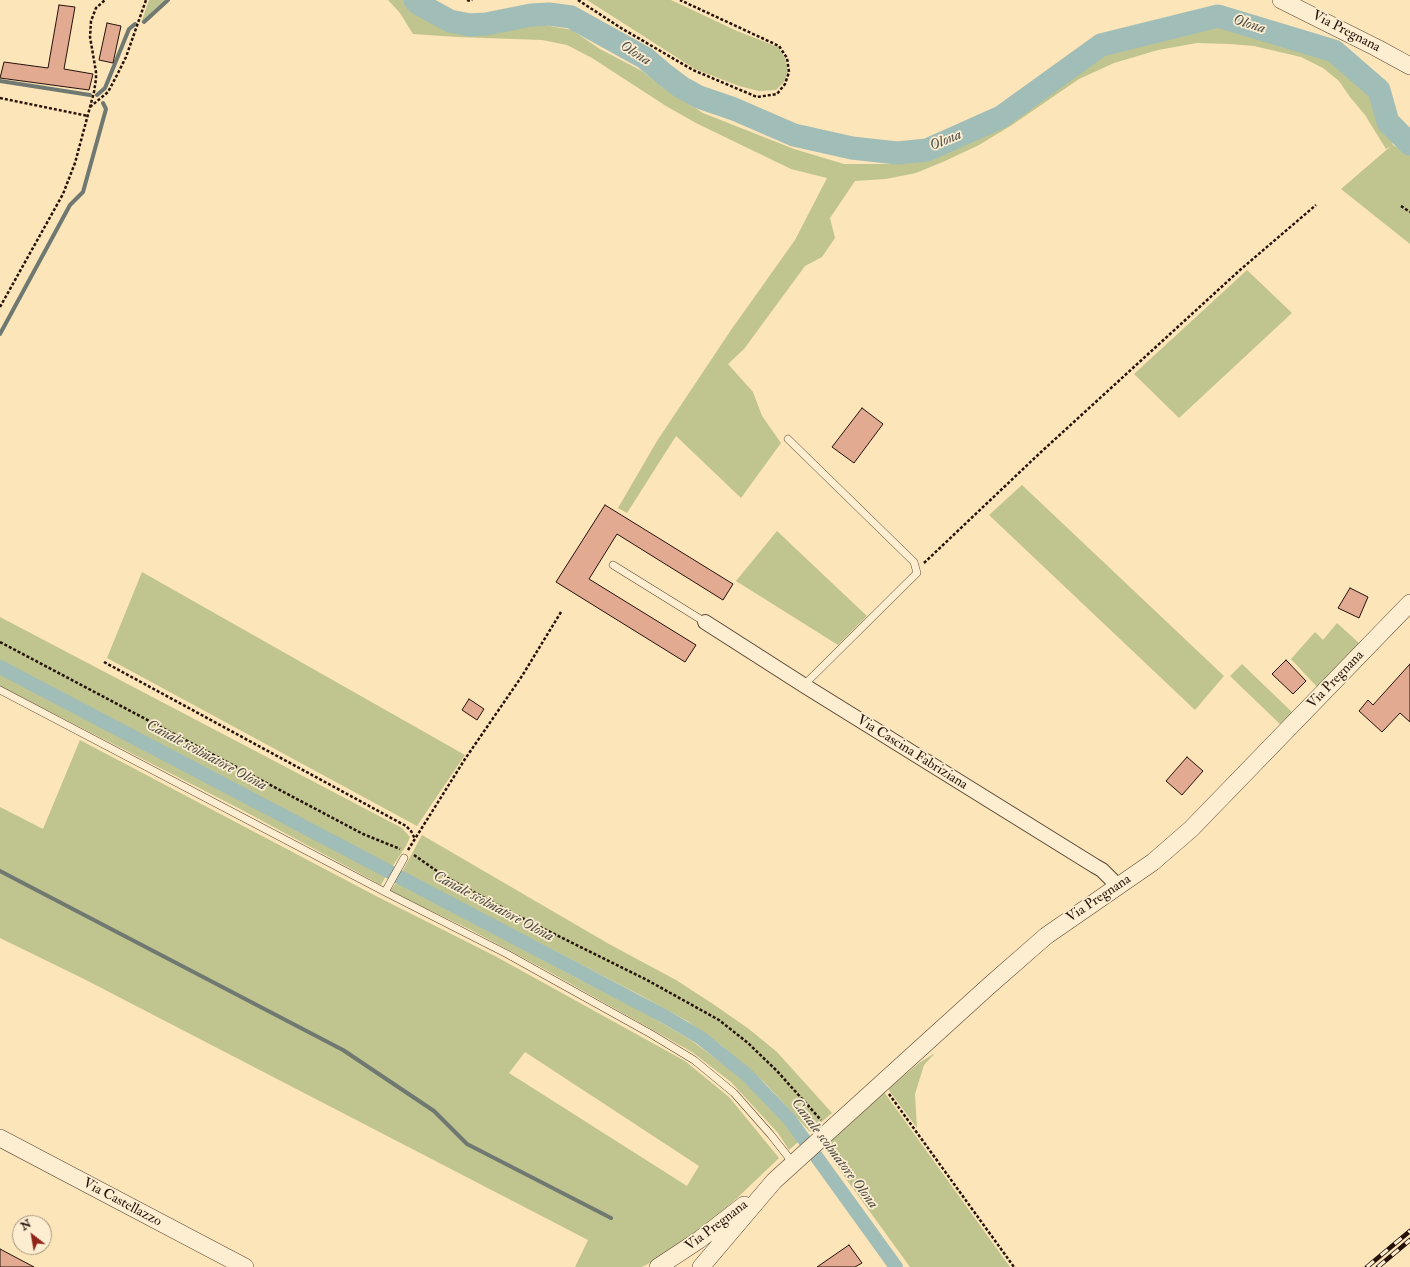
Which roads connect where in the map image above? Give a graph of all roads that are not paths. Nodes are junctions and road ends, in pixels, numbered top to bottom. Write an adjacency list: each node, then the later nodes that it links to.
1 (1280, 0): 2 (street, Via Pregnana)
2 (1410, 66)
3 (788, 438): 7 (lane)
4 (613, 565): 6 (lane)
5 (1410, 602): 10 (street, Via Pregnana)
6 (705, 622): 7 (street, Via Cascina Fabriziana)
7 (805, 686): 10 (street, Via Cascina Fabriziana)
8 (0, 690): 11 (lane)
9 (404, 858): 11 (lane)
10 (1118, 886): 13 (street, Via Pregnana)
11 (385, 891): 13 (lane)
12 (0, 1138): 15 (street, Via Castellazzo)
13 (796, 1160): 14 (street, Via Pregnana)
14 (774, 1181): 16 (street, Via Pregnana); 17 (street, Via Pregnana)
15 (244, 1267)
16 (658, 1267)
17 (701, 1267)

